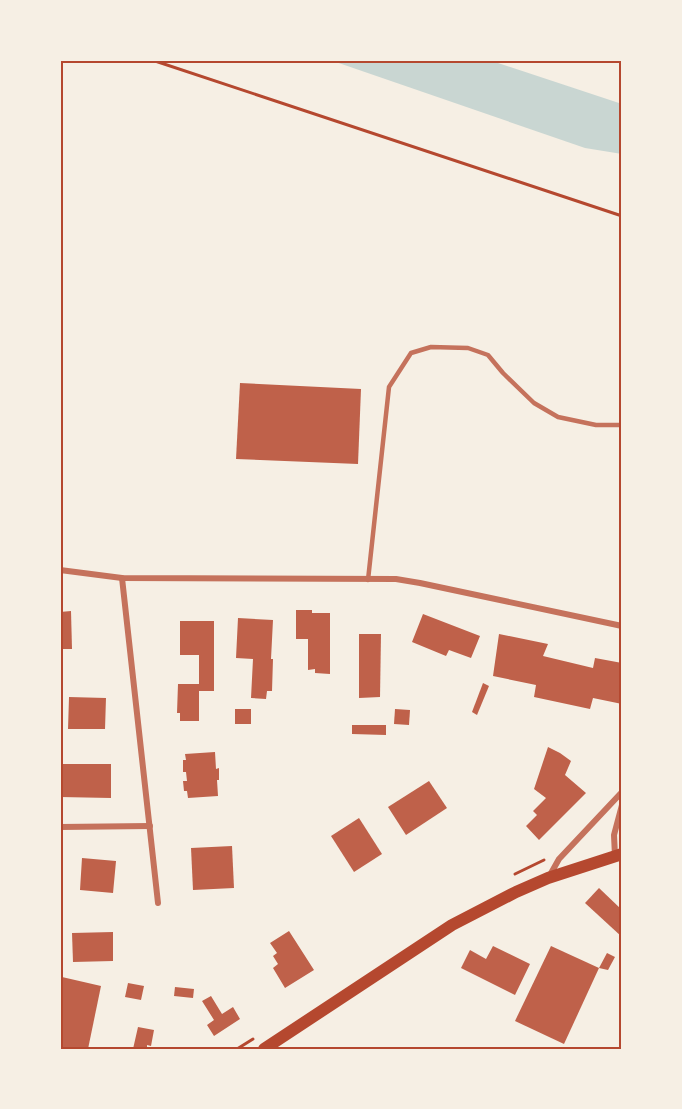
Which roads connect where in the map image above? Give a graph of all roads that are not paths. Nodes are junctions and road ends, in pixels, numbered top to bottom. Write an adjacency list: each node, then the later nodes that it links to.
1 (622, 425): 4 (lane)
2 (60, 570): 3 (street)
3 (123, 578): 4 (street); 8 (street)
4 (368, 580): 5 (street)
5 (622, 626)
6 (622, 792): 11 (street)
7 (622, 805): 10 (street)
8 (150, 826): 9 (street); 12 (street)
9 (60, 827)
10 (618, 855): 11 (main road)
11 (548, 878): 13 (main road)
12 (158, 903)
13 (264, 1049)

